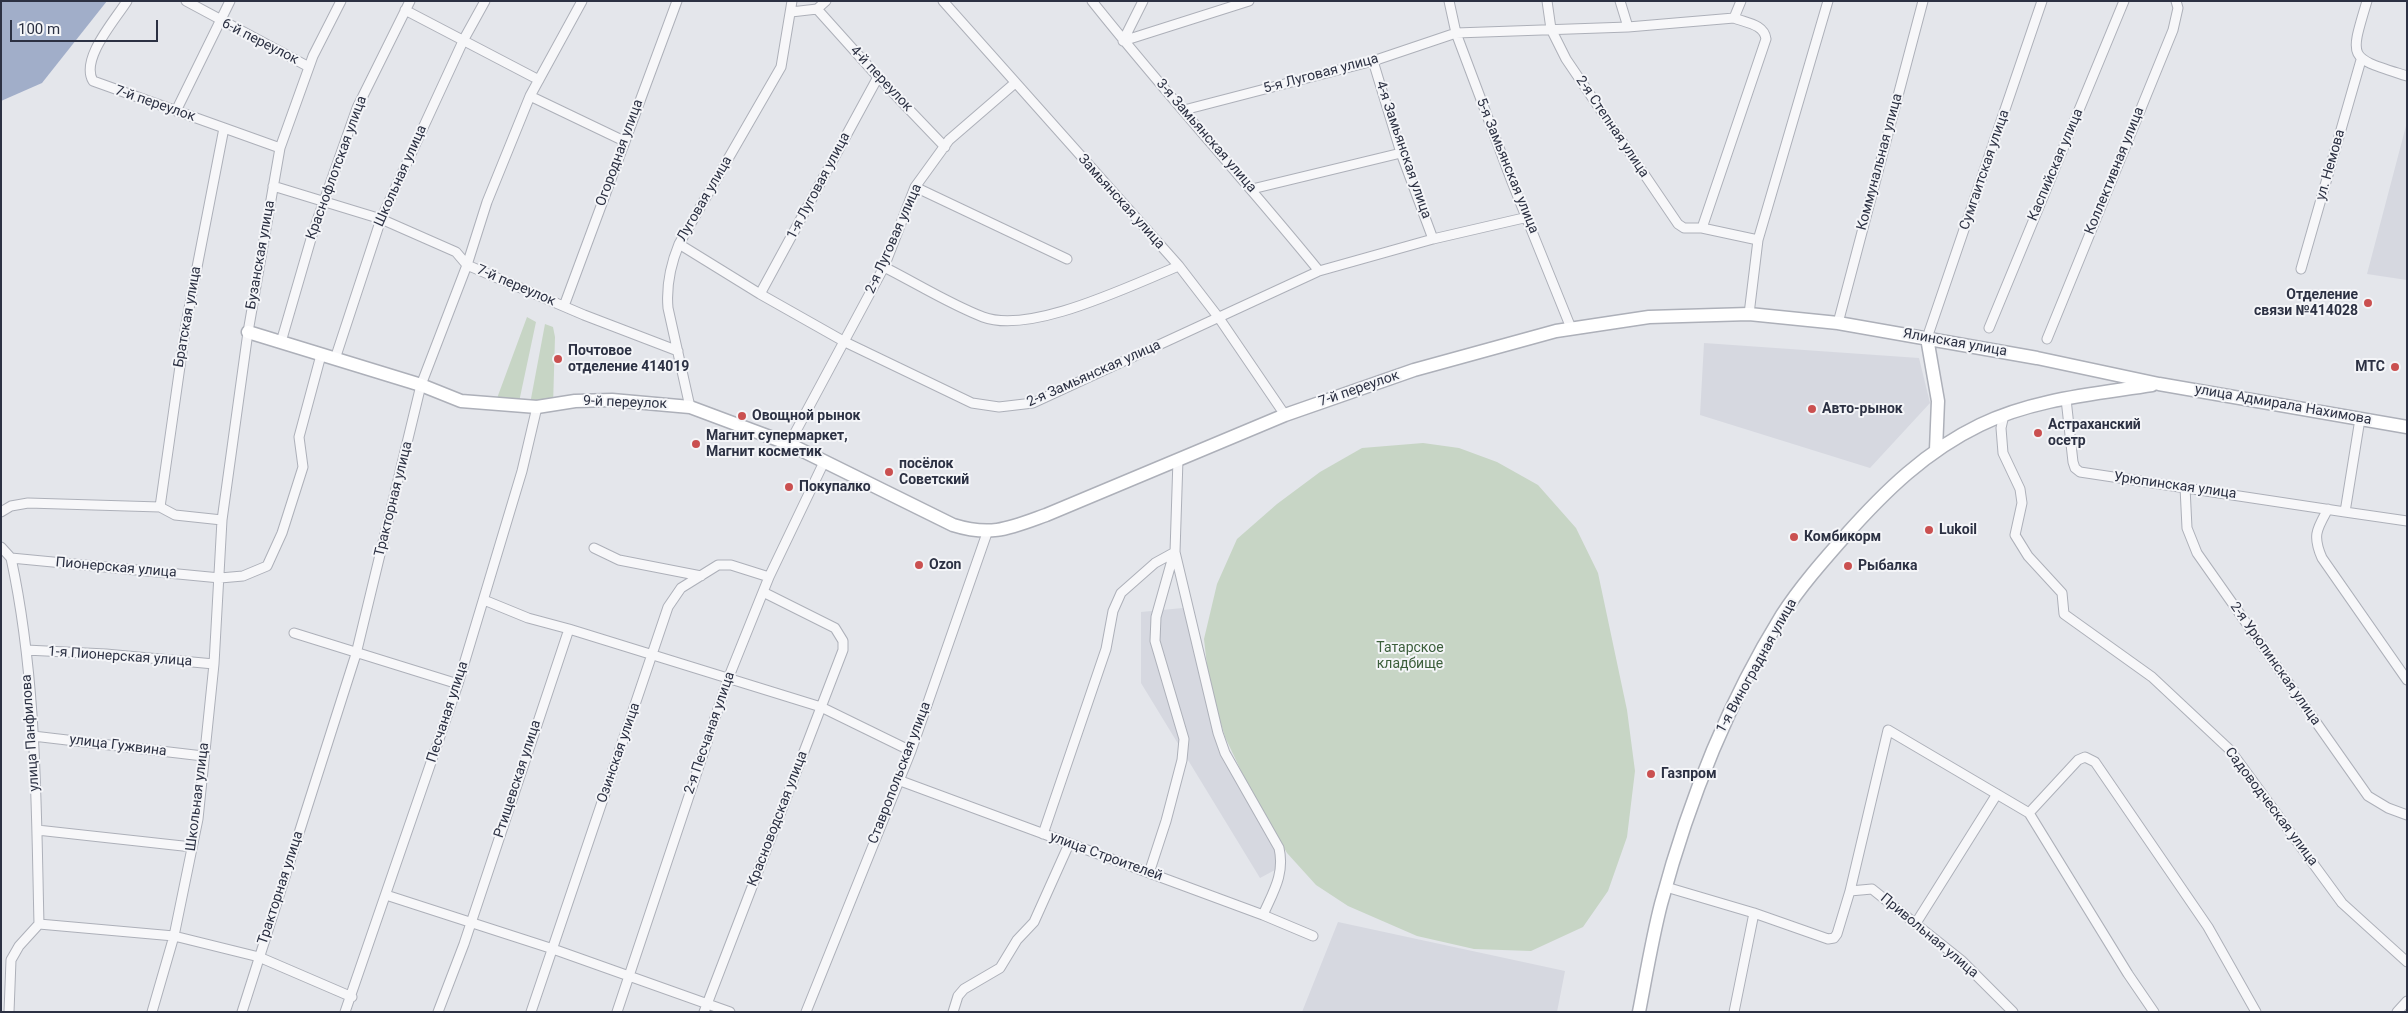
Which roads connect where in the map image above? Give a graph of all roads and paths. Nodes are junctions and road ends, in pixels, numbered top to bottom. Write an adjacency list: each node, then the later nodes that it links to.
1 (127, 1): 44 (street, 7-й переулок)
2 (186, 1): 29 (street, 6-й переулок)
3 (230, 1): 29 (street)
4 (341, 1): 37 (street, Бузанская улица)
5 (410, 1): 26 (street, Краснофлотская улица)
6 (485, 1): 33 (street, Школьная улица)
7 (582, 1): 40 (street, Тракторная улица)
8 (677, 1): 46 (street, Огородная улица)
9 (792, 1): 27 (street, Луговая улица)
10 (826, 1): 25 (street)
11 (943, 1): 41 (street, Замьянская улица)
12 (1092, 1): 34 (street, 3-я Замьянская улица)
13 (1144, 1): 34 (street)
14 (1249, 1): 34 (street)
15 (1449, 1): 32 (street, 5-я Замьянская улица)
16 (1547, 1): 31 (street, 2-я Степная улица)
17 (1620, 1): 30 (street)
18 (1741, 1): 28 (street)
19 (1828, 1): 58 (street)
20 (1923, 1): 70 (street, Коммунальная улица)
21 (2042, 1): 74 (street, Сумгаитская улица)
22 (2124, 1): 72 (street, Каспийская улица)
23 (2176, 1): 75 (street, Коллективная улица)
24 (2366, 1): 35 (street)
25 (817, 9): 27 (street); 39 (street, 4-й переулок)
26 (405, 10): 33 (street); 53 (street, Краснофлотская улица)
27 (791, 12): 59 (street, Луговая улица)
28 (1734, 18): 30 (street, 5-я Луговая улица); 56 (street)
29 (219, 21): 37 (street, 6-й переулок); 44 (street)
30 (1628, 27): 31 (street, 5-я Луговая улица)
31 (1552, 29): 32 (street, 5-я Луговая улица); 56 (street, 2-я Степная улица)
32 (1456, 33): 36 (street, 5-я Луговая улица); 54 (street, 5-я Замьянская улица)
33 (464, 39): 40 (street); 55 (street, Школьная улица)
34 (1123, 41): 43 (street, 3-я Замьянская улица)
35 (2361, 60): 38 (street); 64 (street, ул. Немова)
36 (1373, 61): 43 (street, 5-я Луговая улица); 49 (street, 4-я Замьянская улица)
37 (309, 66): 48 (street, Бузанская улица)
38 (2407, 76)
39 (878, 77): 47 (street, 4-й переулок); 66 (street, 1-я Луговая улица)
40 (538, 80): 42 (street, Тракторная улица)
41 (1015, 83): 47 (street, 2-я Луговая улица); 62 (street, Замьянская улица)
42 (530, 96): 46 (street); 61 (street, Тракторная улица)
43 (1184, 110): 52 (street, 3-я Замьянская улица)
44 (176, 111): 45 (street, 7-й переулок)
45 (224, 128): 48 (street, 7-й переулок); 95 (street, Братская улица)
46 (624, 141): 67 (street, Огородная улица)
47 (945, 147): 51 (street, 2-я Луговая улица)
48 (280, 148): 50 (street, Бузанская улица)
49 (1402, 153): 52 (street); 57 (street, 4-я Замьянская улица)
50 (273, 186): 53 (street, 7-й переулок); 73 (street, Бузанская улица)
51 (915, 187): 60 (street); 63 (street, 2-я Луговая улица)
52 (1252, 189): 65 (street, 3-я Замьянская улица)
53 (323, 202): 55 (street, 7-й переулок); 76 (street, Краснофлотская улица)
54 (1528, 217): 57 (street, 2-я Замьянская улица); 71 (street, 5-я Замьянская улица)
55 (380, 219): 61 (street, 7-й переулок); 80 (street, Школьная улица)
56 (1702, 228): 58 (street, 2-я Степная улица)
57 (1433, 239): 65 (street, 2-я Замьянская улица)
58 (1758, 240): 68 (street)
59 (679, 244): 66 (street, 2-я Замьянская улица); 78 (street, Луговая улица)
60 (1067, 258)
61 (467, 265): 67 (street, 7-й переулок); 82 (street, Тракторная улица)
62 (1179, 266): 63 (street); 69 (street, Замьянская улица)
63 (884, 267): 77 (street, 2-я Луговая улица)
64 (2301, 269)
65 (1319, 272): 69 (street, 2-я Замьянская улица)
66 (760, 294): 77 (street, 2-я Замьянская улица)
67 (564, 306): 78 (street, 7-й переулок)
68 (1749, 314): 70 (street, Ялинская улица); 71 (street, 7-й переулок)
69 (1220, 318): 77 (street, 2-я Замьянская улица); 87 (street, Замьянская улица)
70 (1838, 323): 74 (street, Ялинская улица)
71 (1571, 328): 87 (street, 7-й переулок)
72 (1988, 328)
73 (248, 332): 76 (street, 9-й переулок); 99 (street, Бузанская улица)
74 (1927, 338): 81 (street, Ялинская улица); 91 (street)
75 (2047, 339)
76 (281, 342): 79 (street, 9-й переулок)
77 (845, 342): 90 (street, 2-я Луговая улица)
78 (678, 351): 85 (street, Луговая улица)
79 (321, 354): 80 (street, 9-й переулок); 108 (street)
80 (335, 359): 82 (street, 9-й переулок)
81 (2159, 384): 83 (street, 1-я Виноградная улица); 88 (street, улица Адмирала Нахимова)
82 (421, 386): 84 (street, 9-й переулок); 114 (street, Тракторная улица)
83 (2066, 399): 86 (street, 1-я Виноградная улица); 94 (street, Урюпинская улица)
84 (537, 407): 85 (street, 9-й переулок); 110 (street, Песчаная улица)
85 (690, 407): 90 (street, 9-й переулок)
86 (2004, 415): 91 (street, 1-я Виноградная улица); 145 (street, Садоводческая улица)
87 (1285, 416): 92 (street, 7-й переулок)
88 (2360, 419): 89 (street, улица Адмирала Нахимова); 98 (street)
89 (2407, 427)
90 (790, 444): 93 (street, 9-й переулок)
91 (1936, 450): 133 (street, 1-я Виноградная улица)
92 (1178, 459): 101 (street, 7-й переулок); 104 (street)
93 (824, 462): 101 (street, 9-й переулок); 107 (street, 2-я Песчаная улица)
94 (2184, 486): 96 (street, Урюпинская улица); 127 (street, 2-я Урюпинская улица)
95 (160, 507): 97 (street); 99 (street)
96 (2328, 508): 98 (street, Урюпинская улица); 118 (street)
97 (1, 512)
98 (2345, 512): 100 (street, Урюпинская улица)
99 (222, 520): 108 (street, Школьная улица)
100 (2407, 522)
101 (988, 532): 122 (street, Ставропольская улица)
102 (1, 547): 105 (street)
103 (594, 548): 106 (street)
104 (1175, 552): 129 (street); 132 (street); 137 (street)
105 (11, 558): 108 (street, Пионерская улица); 113 (street, улица Панфилова)
106 (701, 576): 107 (street, Озинская улица); 115 (street, Озинская улица)
107 (769, 577): 109 (street, 2-я Песчаная улица)
108 (220, 578): 116 (street, Школьная улица)
109 (763, 592): 117 (street, 2-я Песчаная улица); 120 (street, Красноводская улица)
110 (484, 600): 111 (street); 119 (street, Песчаная улица)
111 (568, 629): 115 (street); 138 (street, Ртищевская улица)
112 (294, 633): 114 (street)
113 (26, 650): 116 (street, 1-я Пионерская улица); 121 (street, улица Панфилова)
114 (356, 654): 119 (street); 144 (street, Тракторная улица)
115 (653, 654): 117 (street); 143 (street, Озинская улица)
116 (214, 664): 123 (street, Школьная улица)
117 (728, 678): 120 (street); 146 (street, 2-я Песчаная улица)
118 (2407, 680)
119 (458, 684): 135 (street, Песчаная улица)
120 (821, 707): 122 (street); 149 (street, Красноводская улица)
121 (33, 736): 123 (street, улица Гужвина); 128 (street, улица Панфилова)
122 (911, 751): 124 (street, Ставропольская улица)
123 (203, 756): 131 (street, Школьная улица)
124 (898, 780): 129 (street, улица Строителей); 159 (street, Ставропольская улица)
125 (1997, 794): 126 (street); 134 (street); 139 (street)
126 (2029, 814): 163 (street); 164 (street)
127 (2407, 815)
128 (36, 830): 131 (street); 140 (street, улица Панфилова)
129 (1043, 834): 130 (street, улица Строителей)
130 (1069, 844): 132 (street, улица Строителей); 160 (street)
131 (192, 847): 141 (street, Школьная улица)
132 (1149, 874): 137 (street, улица Строителей)
133 (1666, 886): 136 (street); 161 (street, 1-я Виноградная улица)
134 (1850, 891): 136 (street); 139 (street, Привольная улица)
135 (386, 895): 138 (street); 147 (street, Песчаная улица)
136 (1754, 913): 150 (street)
137 (1262, 915): 142 (street, улица Строителей)
138 (470, 922): 143 (street); 155 (street, Ртищевская улица)
139 (1916, 923): 162 (street, Привольная улица)
140 (39, 924): 141 (street); 151 (street)
141 (174, 936): 144 (street); 152 (street, Школьная улица)
142 (1313, 936)
143 (553, 949): 146 (street); 156 (street, Озинская улица)
144 (259, 957): 147 (street); 153 (street, Тракторная улица)
145 (2407, 962)
146 (628, 977): 149 (street); 157 (street, 2-я Песчаная улица)
147 (352, 997): 154 (street, Песчаная улица)
148 (2407, 1001): 165 (street)
149 (705, 1007): 158 (street)
150 (1735, 1011)
151 (9, 1012)
152 (152, 1012)
153 (242, 1012)
154 (345, 1012)
155 (438, 1012)
156 (531, 1012)
157 (617, 1012)
158 (730, 1012)
159 (806, 1012)
160 (953, 1012)
161 (1639, 1012)
162 (2013, 1012)
163 (2154, 1012)
164 (2256, 1012)
165 (2397, 1012)

